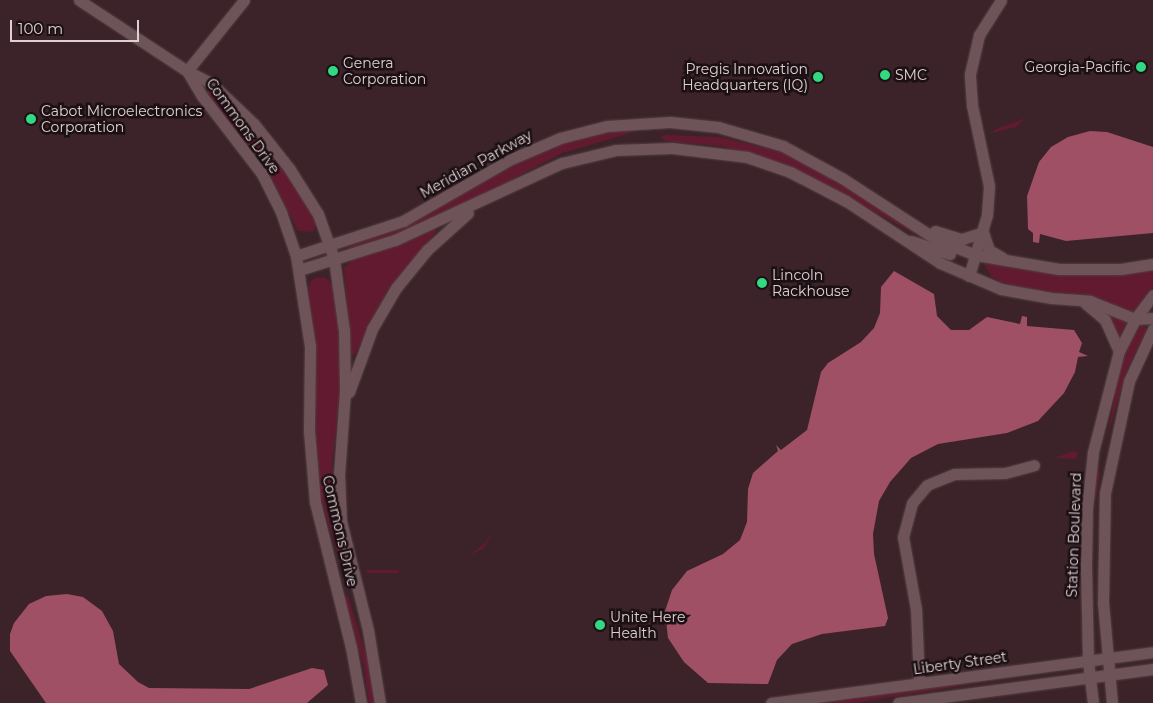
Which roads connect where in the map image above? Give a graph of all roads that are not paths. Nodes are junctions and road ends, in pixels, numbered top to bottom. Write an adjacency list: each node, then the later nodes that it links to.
1 (79, 0): 4 (street)
2 (244, 0): 4 (street)
3 (1001, 0): 7 (street)
4 (186, 71): 9 (street, Commons Drive); 11 (street, Commons Drive)
5 (490, 198): 8 (street, Meridian Parkway); 12 (street, Meridian Parkway); 23 (street)
6 (919, 227): 7 (street, Meridian Parkway); 9 (street, Meridian Parkway); 10 (street, Meridian Parkway)
7 (983, 232): 10 (street); 14 (street, Meridian Parkway)
8 (908, 240): 10 (street, Meridian Parkway); 16 (street, Meridian Parkway)
9 (330, 244): 11 (street, Meridian Parkway); 12 (street, Commons Drive)
10 (976, 255): 14 (street, Meridian Parkway); 16 (street)
11 (296, 256): 15 (street, Commons Drive)
12 (334, 259): 15 (street, Meridian Parkway); 23 (street, Commons Drive)
13 (1153, 264): 14 (street, Meridian Parkway)
14 (1024, 265)
15 (299, 270): 32 (street, Commons Drive)
16 (969, 276): 18 (street, Meridian Parkway)
17 (1153, 295): 20 (street)
18 (1077, 299): 20 (street, Meridian Parkway); 22 (street)
19 (1153, 318): 20 (street, Meridian Parkway)
20 (1135, 319): 22 (street)
21 (1153, 329): 26 (street)
22 (1119, 351): 27 (street, Station Boulevard)
23 (341, 425): 33 (street, Commons Drive)
24 (1034, 465): 31 (street)
25 (1153, 652): 26 (street, Liberty Street)
26 (1106, 658): 27 (street, Liberty Street); 29 (street)
27 (1088, 661): 30 (street, Station Boulevard); 31 (street, Liberty Street)
28 (1153, 669): 29 (street)
29 (1108, 676): 30 (street); 37 (street)
30 (1090, 678): 35 (street); 36 (street, Station Boulevard)
31 (919, 683): 34 (street, Liberty Street)
32 (361, 703)
33 (380, 703)
34 (771, 703)
35 (898, 703)
36 (1093, 703)
37 (1112, 703)

